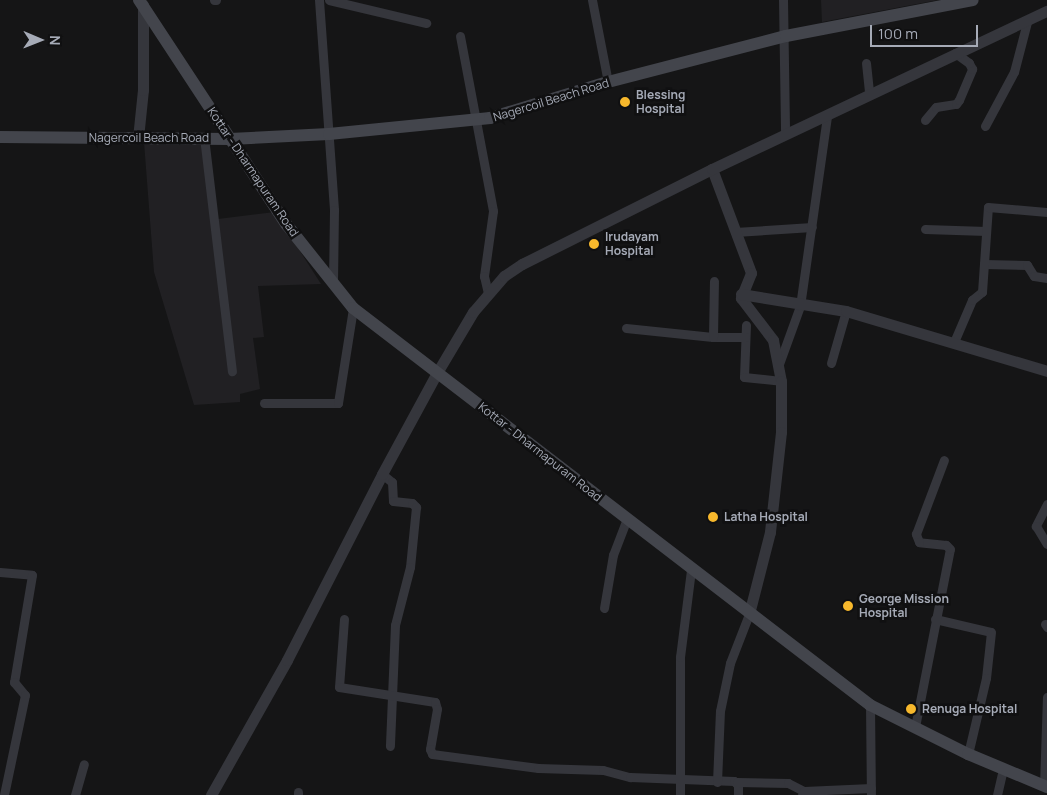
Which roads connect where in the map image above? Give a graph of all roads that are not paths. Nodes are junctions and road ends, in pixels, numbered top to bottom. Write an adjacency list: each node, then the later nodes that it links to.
1 (319, 0): 21 (street)
2 (329, 0): 9 (street)
3 (592, 0): 14 (street)
4 (783, 0): 11 (street)
5 (973, 0): 11 (main road, Nagercoil Beach Road)
6 (142, 2): 24 (street); 25 (main road, Kottar - Dharmapuram Road)
7 (1047, 11): 8 (street)
8 (1027, 22): 12 (street); 19 (street)
9 (426, 23)
10 (460, 36): 17 (street)
11 (786, 36): 14 (main road, Nagercoil Beach Road); 20 (street)
12 (955, 53): 15 (street); 18 (street)
13 (866, 63): 15 (street)
14 (608, 82): 17 (main road, Nagercoil Beach Road)
15 (869, 94): 16 (street)
16 (827, 116): 20 (street); 28 (street)
17 (475, 119): 21 (main road, Nagercoil Beach Road); 36 (street)
18 (925, 120)
19 (985, 126)
20 (785, 133): 26 (street)
21 (329, 134): 25 (main road, Nagercoil Beach Road); 35 (street)
22 (0, 137): 24 (main road, Nagercoil Beach Road)
23 (204, 137): 24 (main road, Nagercoil Beach Road); 25 (main road, Nagercoil Beach Road); 48 (street)
24 (138, 138)
25 (230, 139): 35 (main road, Kottar - Dharmapuram Road)
26 (712, 169): 31 (street); 36 (street)
27 (1047, 212): 30 (street)
28 (812, 227): 31 (street); 38 (street)
29 (925, 229): 30 (street)
30 (986, 231): 32 (street)
31 (735, 232): 37 (street)
32 (984, 264): 33 (street); 45 (street)
33 (1047, 278)
34 (714, 281): 43 (street)
35 (333, 286): 39 (main road, Kottar - Dharmapuram Road)
36 (488, 293): 49 (street)
37 (741, 294): 38 (street); 47 (street)
38 (800, 306): 40 (street); 47 (street)
39 (353, 308): 49 (main road, Kottar - Dharmapuram Road); 52 (street)
40 (846, 311): 45 (street); 46 (street)
41 (746, 325): 44 (street)
42 (626, 328): 43 (street)
43 (712, 337): 44 (street)
44 (745, 337): 51 (street)
45 (954, 342): 50 (street)
46 (831, 363)
47 (779, 364): 51 (street)
48 (232, 371)
49 (438, 371): 54 (street); 56 (main road, Kottar - Dharmapuram Road)
50 (1047, 371)
51 (781, 380): 61 (street)
52 (264, 403)
53 (944, 460): 63 (street)
54 (382, 474): 64 (street); 80 (street)
55 (1047, 506): 57 (street)
56 (626, 521): 58 (main road, Kottar - Dharmapuram Road); 60 (street)
57 (1047, 544)
58 (691, 570): 61 (main road, Kottar - Dharmapuram Road); 72 (street)
59 (0, 572): 78 (street)
60 (604, 608)
61 (750, 614): 66 (main road, Kottar - Dharmapuram Road); 73 (street)
62 (344, 619): 64 (street)
63 (935, 619): 67 (street); 69 (street)
64 (390, 695): 68 (street); 72 (street)
65 (1047, 697): 75 (street)
66 (870, 705): 67 (main road, Kottar - Dharmapuram Road); 76 (street)
67 (915, 727): 69 (main road, Kottar - Dharmapuram Road)
68 (390, 746)
69 (968, 754): 71 (main road, Kottar - Dharmapuram Road)
70 (84, 764): 79 (street)
71 (1003, 768): 75 (main road, Kottar - Dharmapuram Road); 83 (street)
72 (681, 780): 73 (street); 81 (street)
73 (717, 782): 74 (street)
74 (737, 782): 77 (street); 82 (street)
75 (1046, 786)
76 (871, 792): 77 (street)
77 (803, 793)
78 (4, 795)
79 (75, 795)
80 (211, 795)
81 (680, 795)
82 (738, 795)
83 (997, 795)

